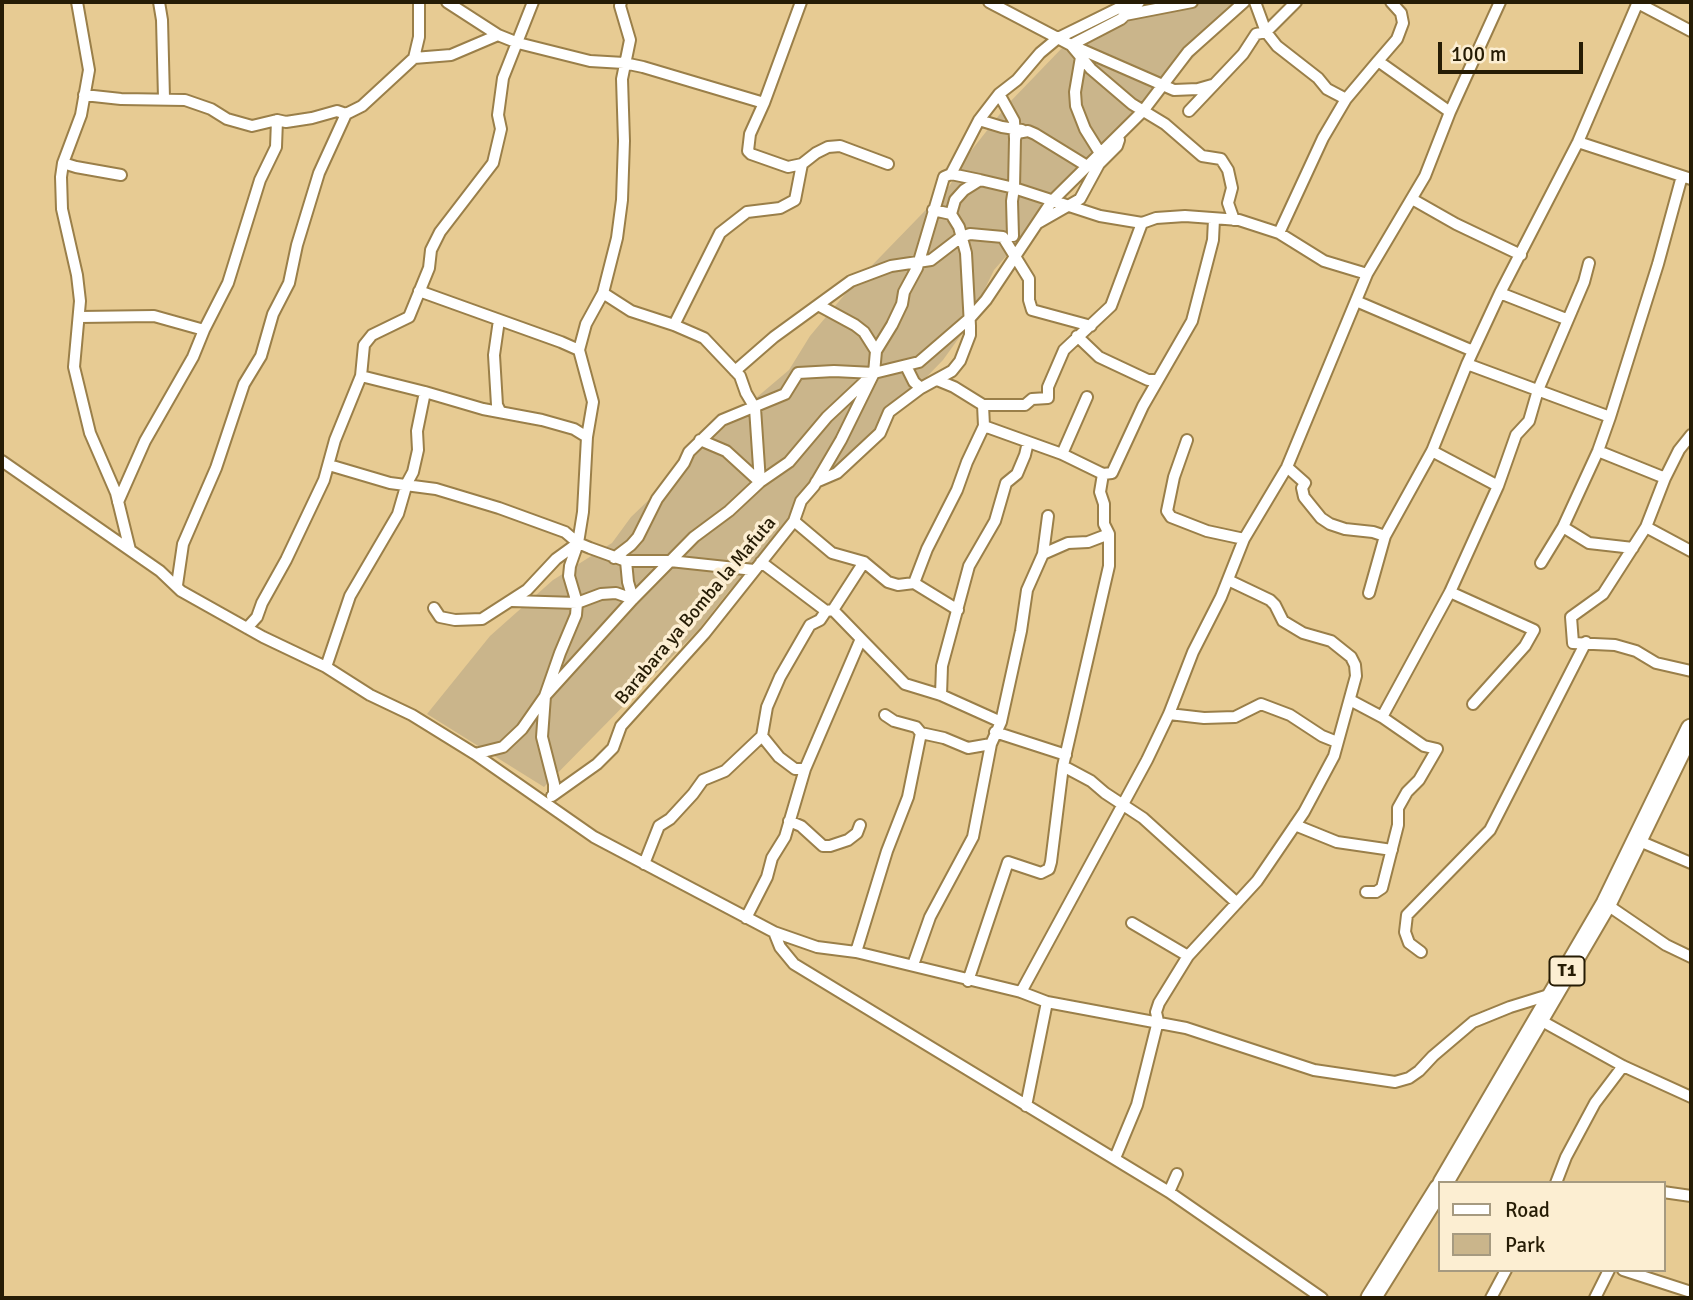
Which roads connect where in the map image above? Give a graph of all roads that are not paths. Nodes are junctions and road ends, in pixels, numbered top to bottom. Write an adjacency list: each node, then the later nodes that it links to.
1 (78, 2): 34 (street)
2 (159, 2): 35 (street)
3 (419, 2): 28 (street)
4 (447, 2): 23 (street)
5 (533, 2): 25 (street)
6 (621, 2): 30 (street)
7 (801, 2): 37 (street)
8 (989, 2): 19 (street)
9 (1019, 2): 19 (street)
10 (1131, 2): 24 (street)
11 (1139, 2): 20 (street)
12 (1192, 2): 20 (street)
13 (1244, 2): 31 (street)
14 (1255, 2): 22 (street)
15 (1296, 2): 22 (street)
16 (1391, 2): 29 (street)
17 (1500, 2): 40 (street)
18 (1637, 2): 21 (street); 46 (street)
19 (1013, 13): 24 (street)
20 (1125, 15): 26 (street)
21 (1691, 31)
22 (1266, 32): 32 (street); 36 (street)
23 (498, 35): 25 (street); 28 (street)
24 (1058, 38): 26 (street); 33 (street)
25 (518, 43): 30 (street); 74 (street)
26 (1071, 45): 27 (street); 31 (street)
27 (1081, 57): 38 (street); 47 (street)
28 (414, 58): 41 (street)
29 (1378, 61): 36 (street); 40 (street)
30 (624, 63): 37 (street); 75 (street)
31 (1163, 85): 32 (street); 38 (street)
32 (1212, 85): 39 (street)
33 (999, 93): 43 (street); 45 (street)
34 (84, 95): 35 (street); 48 (street)
35 (164, 98): 42 (street)
36 (1346, 99): 66 (street)
37 (764, 103): 49 (street)
38 (1143, 111): 44 (street); 63 (street)
39 (1189, 111)
40 (1450, 112): 57 (street)
41 (346, 114): 42 (street); 146 (street)
42 (277, 120): 85 (street)
43 (979, 120): 45 (street); 52 (street)
44 (1124, 128): 47 (street); 59 (street)
45 (1015, 134): 51 (street); 56 (street)
46 (1578, 142): 54 (street); 69 (street)
47 (1100, 153): 51 (street)
48 (63, 163): 53 (street); 79 (street)
49 (802, 164): 50 (street); 83 (street)
50 (888, 164)
51 (1087, 166): 58 (street)
52 (951, 174): 55 (street); 60 (street)
53 (121, 175)
54 (1686, 177): 106 (street)
55 (980, 180): 56 (street); 61 (street)
56 (1014, 188): 58 (street); 68 (street)
57 (1412, 199): 69 (street); 73 (street)
58 (1052, 201): 59 (street); 65 (street)
59 (1069, 206): 64 (street); 65 (street)
60 (933, 210): 61 (street); 71 (street)
61 (951, 214): 67 (street)
62 (1214, 219): 63 (street); 64 (street); 96 (street)
63 (1234, 219): 66 (street)
64 (1142, 223): 84 (street)
65 (1034, 226): 68 (street); 70 (street)
66 (1279, 233): 73 (street)
67 (961, 237): 68 (street); 71 (street); 80 (street)
68 (1008, 237): 70 (street)
69 (1521, 255): 76 (street)
70 (1014, 256): 80 (street); 84 (street)
71 (919, 262): 78 (street); 88 (street)
72 (1589, 263): 81 (street)
73 (1367, 274): 77 (street)
74 (419, 291): 82 (street); 94 (street)
75 (603, 293): 83 (street); 87 (street)
76 (1500, 293): 81 (street); 89 (street)
77 (1356, 301): 89 (street); 118 (street)
78 (820, 306): 88 (street); 92 (street)
79 (80, 317): 85 (street); 125 (street)
80 (970, 317): 91 (street); 95 (street)
81 (1566, 319): 98 (street)
82 (499, 320): 87 (street); 105 (street)
83 (674, 325): 92 (street)
84 (1091, 326): 86 (street)
85 (204, 330): 125 (street)
86 (1077, 336): 96 (street); 102 (street)
87 (579, 351): 109 (street)
88 (876, 351): 93 (street)
89 (1473, 351): 90 (street)
90 (1466, 364): 98 (street); 113 (street)
91 (906, 366): 93 (street); 97 (street)
92 (735, 371): 103 (street)
93 (874, 373): 101 (street); 103 (street); 104 (street, Barabara ya Bomba la Mafuta)
94 (361, 376): 99 (street); 117 (street)
95 (937, 380): 97 (street); 102 (street)
96 (1158, 380): 119 (street)
97 (921, 388): 122 (street)
98 (1538, 390): 106 (street); 124 (street)
99 (425, 392): 105 (street); 123 (street)
100 (1087, 397): 115 (street)
101 (842, 402): 104 (street); 121 (street)
102 (983, 405): 107 (street)
103 (755, 408): 110 (street); 121 (street)
104 (856, 409): 122 (street, Barabara ya Bomba la Mafuta)
105 (500, 411): 109 (street)
106 (1610, 417): 114 (street)
107 (984, 426): 112 (street); 145 (street)
108 (1691, 435): 120 (street)
109 (587, 437): 133 (street)
110 (700, 440): 121 (street); 138 (street)
111 (1187, 440): 132 (street)
112 (1028, 442): 115 (street); 154 (street)
113 (1432, 451): 124 (street); 131 (street)
114 (1598, 451): 120 (street); 128 (street)
115 (1062, 454): 119 (street)
116 (2, 461): 135 (street)
117 (329, 466): 123 (street); 155 (street)
118 (1287, 467): 131 (street); 132 (street)
119 (1103, 474): 130 (street)
120 (1665, 478): 129 (street)
121 (760, 482): 140 (street)
122 (817, 482): 127 (street, Barabara ya Bomba la Mafuta)
123 (407, 483): 133 (street); 158 (street)
124 (1498, 486): 147 (street)
125 (118, 502): 135 (street)
126 (1048, 516): 137 (street)
127 (794, 521): 141 (street); 143 (street, Barabara ya Bomba la Mafuta)
128 (1563, 527): 134 (street); 142 (street)
129 (1646, 527): 134 (street); 136 (street)
130 (1109, 534): 137 (street); 175 (street)
131 (1385, 536): 148 (street)
132 (1244, 539): 144 (street)
133 (578, 543): 138 (street); 150 (street); 151 (street)
134 (1633, 548): 157 (street)
135 (130, 550): 146 (street)
136 (1691, 551)
137 (1043, 554): 167 (street)
138 (614, 558): 139 (street)
139 (626, 561): 140 (street); 149 (street)
140 (670, 561): 143 (street); 149 (street)
141 (864, 562): 145 (street); 153 (street)
142 (1541, 564)
143 (758, 566): 153 (street); 177 (street, Barabara ya Bomba la Mafuta)
144 (1228, 580): 162 (street); 164 (street)
145 (914, 583): 154 (street)
146 (177, 585): 155 (street)
147 (1450, 592): 163 (street); 166 (street)
148 (1369, 593)
149 (633, 599): 151 (street); 161 (street)
150 (512, 601): 151 (street); 152 (street)
151 (577, 603): 161 (street)
152 (434, 608)
153 (829, 611): 156 (street); 170 (street)
154 (958, 611): 160 (street)
155 (247, 628): 158 (street)
156 (860, 641): 160 (street); 176 (street)
157 (1586, 642): 159 (street); 194 (street)
158 (326, 667): 173 (street)
159 (1691, 671)
160 (941, 695): 167 (street)
161 (545, 696): 173 (street); 177 (street)
162 (1350, 700): 166 (street); 171 (street)
163 (1473, 704)
164 (1169, 714): 171 (street); 178 (street)
165 (885, 715): 169 (street)
166 (1382, 717): 184 (street)
167 (998, 727): 172 (street); 175 (street)
168 (1691, 729): 174 (highway, T1)
169 (922, 733): 172 (street); 193 (street)
170 (762, 737): 176 (street); 186 (street)
171 (1337, 742): 182 (street)
172 (991, 744): 197 (street)
173 (475, 754): 179 (street)
174 (1686, 756): 183 (highway, T1)
175 (1064, 761): 178 (street); 198 (street)
176 (805, 769): 180 (street)
177 (554, 793): 179 (street, Barabara ya Bomba la Mafuta)
178 (1123, 804): 188 (street); 199 (street)
179 (548, 805): 186 (street)
180 (789, 821): 181 (street); 190 (street)
181 (860, 825)
182 (1295, 825): 184 (street); 188 (street)
183 (1637, 840): 185 (street); 189 (highway, T1)
184 (1392, 850): 187 (street)
185 (1691, 863)
186 (644, 864): 190 (street)
187 (1367, 892)
188 (1237, 903): 195 (street)
189 (1606, 904): 196 (street); 200 (highway, T1)
190 (746, 918): 192 (street)
191 (1132, 923): 195 (street)
192 (774, 932): 193 (street); 206 (street)
193 (856, 952): 197 (street)
194 (1421, 952)
195 (1188, 956): 203 (street)
196 (1691, 957)
197 (914, 965): 198 (street)
198 (968, 981): 199 (street)
199 (1021, 992): 201 (street)
200 (1554, 993): 202 (highway, T1); 203 (street)
201 (1047, 1002): 203 (street); 206 (street)
202 (1540, 1020): 204 (street); 209 (highway, T1)
203 (1158, 1021): 207 (street)
204 (1623, 1066): 205 (street); 210 (street)
205 (1691, 1097)
206 (1026, 1106): 207 (street)
207 (1115, 1158): 212 (street)
208 (1177, 1174): 212 (street)
209 (1444, 1181)
210 (1557, 1181)
211 (1438, 1191): 220 (highway)
212 (1169, 1192): 219 (street)
213 (1665, 1192): 214 (street)
214 (1691, 1196)
215 (1505, 1272): 221 (street)
216 (1608, 1272): 222 (street)
217 (1628, 1272): 218 (street)
218 (1691, 1292)
219 (1322, 1298)
220 (1371, 1298)
221 (1491, 1298)
222 (1595, 1298)

